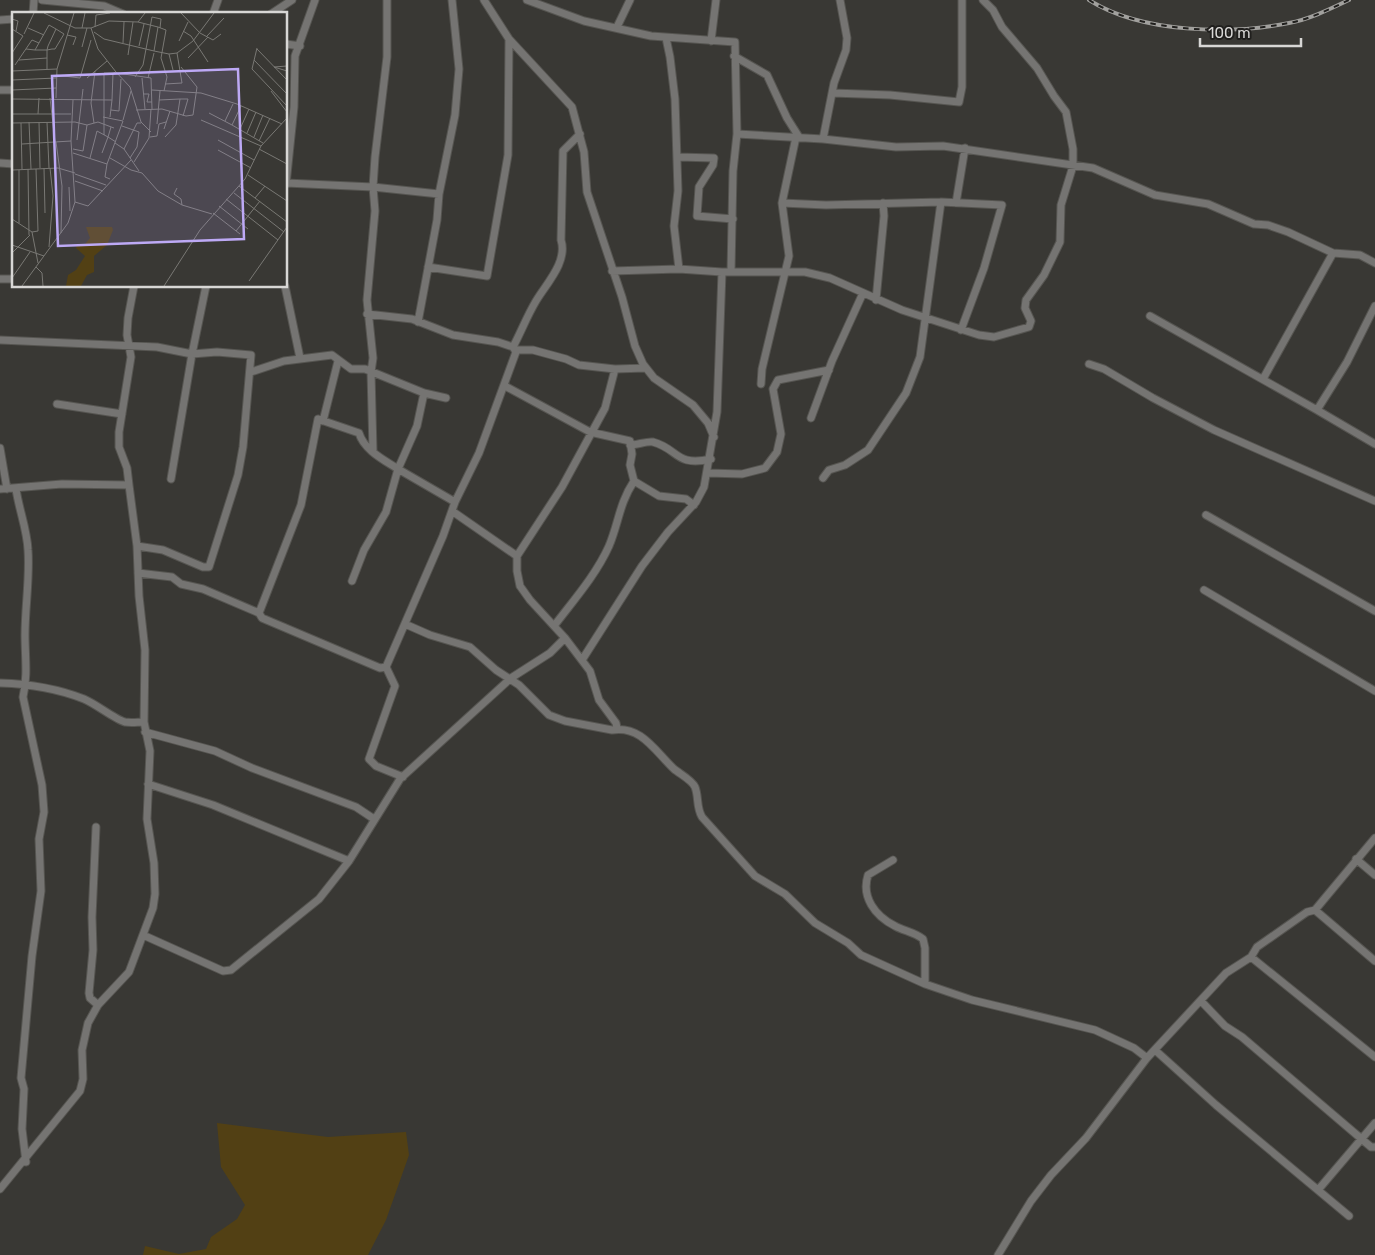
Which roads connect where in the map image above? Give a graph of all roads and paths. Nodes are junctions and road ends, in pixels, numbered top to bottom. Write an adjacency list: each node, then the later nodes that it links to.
1 (42, 0): 14 (street)
2 (218, 0): 15 (street)
3 (292, 0): 16 (street)
4 (315, 0): 22 (street)
5 (386, 0): 34 (street)
6 (452, 0): 35 (street)
7 (484, 0): 19 (street)
8 (630, 0): 17 (street)
9 (716, 0): 20 (street)
10 (840, 0): 24 (street)
11 (962, 0): 24 (street)
12 (983, 0): 32 (street)
13 (533, 1): 17 (street)
14 (118, 12)
15 (214, 12)
16 (274, 12)
17 (618, 27): 18 (street)
18 (666, 38): 20 (street); 30 (street)
19 (509, 40): 25 (street); 43 (street)
20 (711, 41): 23 (street)
21 (288, 44): 22 (street)
22 (300, 46): 31 (street)
23 (734, 56): 26 (street); 27 (street)
24 (832, 93): 28 (street)
25 (580, 134): 45 (street); 62 (street)
26 (737, 134): 27 (street); 40 (street)
27 (798, 137): 28 (street); 37 (street)
28 (823, 139): 29 (street)
29 (965, 148): 32 (street); 39 (street)
30 (678, 157): 40 (street); 44 (street)
31 (288, 165)
32 (1073, 166): 41 (street); 59 (street)
33 (288, 184): 34 (street)
34 (373, 188): 35 (street); 55 (street)
35 (438, 194): 43 (street)
36 (941, 202): 38 (street); 39 (street); 57 (street)
37 (782, 203): 38 (street); 48 (street)
38 (883, 203): 53 (street)
39 (956, 203): 59 (street)
40 (734, 219): 47 (street)
41 (1333, 253): 42 (street); 72 (street)
42 (1375, 263)
43 (428, 266): 58 (street)
44 (679, 269): 45 (street); 46 (street)
45 (612, 271): 67 (street)
46 (722, 272): 47 (street); 83 (street)
47 (731, 272): 48 (street)
48 (785, 274): 52 (street); 73 (street)
49 (134, 288): 61 (street)
50 (206, 288): 63 (street)
51 (286, 288): 64 (street)
52 (863, 293): 53 (street); 69 (street)
53 (876, 300): 57 (street)
54 (1375, 306): 78 (street)
55 (367, 314): 58 (street); 71 (street)
56 (1150, 316): 72 (street)
57 (926, 317): 59 (street); 92 (street)
58 (418, 322): 62 (street)
59 (961, 330)
60 (0, 340): 61 (street)
61 (129, 346): 63 (street); 79 (street)
62 (514, 348): 68 (street); 74 (street)
63 (192, 354): 70 (street); 91 (street)
64 (300, 358): 65 (street); 70 (street)
65 (338, 361): 71 (street); 81 (street)
66 (1089, 364): 97 (street)
67 (646, 368): 68 (street); 83 (street)
68 (615, 369): 82 (street)
69 (829, 370): 80 (street); 90 (street)
70 (251, 372): 102 (street)
71 (371, 372): 75 (street); 87 (street)
72 (1263, 380): 78 (street)
73 (761, 384)
74 (505, 386): 82 (street); 98 (street)
75 (424, 393): 76 (street); 89 (street)
76 (446, 398)
77 (57, 404): 79 (street)
78 (1317, 410): 84 (street)
79 (122, 414): 94 (street)
80 (811, 418)
81 (323, 421): 87 (street); 108 (street)
82 (590, 432): 85 (street); 103 (street)
83 (714, 437): 88 (street)
84 (1374, 440)
85 (630, 446): 88 (street); 93 (street)
86 (0, 448): 95 (street)
87 (373, 451): 89 (street)
88 (710, 458): 90 (street)
89 (398, 469): 98 (street); 105 (street)
90 (708, 474): 99 (street)
91 (171, 478)
92 (823, 478)
93 (634, 481): 99 (street); 110 (street)
94 (129, 485): 96 (street); 102 (street)
95 (4, 489): 96 (street)
96 (16, 489): 116 (street)
97 (1375, 501)
98 (455, 502): 100 (street)
99 (694, 505): 112 (street)
100 (452, 511): 103 (street); 109 (street)
101 (1206, 515): 107 (street)
102 (137, 546): 104 (street)
103 (517, 556): 110 (street)
104 (138, 573): 108 (street); 118 (street)
105 (352, 581)
106 (1204, 590): 117 (street)
107 (1375, 611)
108 (259, 613): 113 (street)
109 (405, 624): 113 (street); 114 (street)
110 (554, 626): 111 (street)
111 (565, 638): 112 (street); 114 (street)
112 (582, 660): 119 (street)
113 (386, 667): 121 (street)
114 (511, 678): 119 (street); 121 (street)
115 (0, 683): 116 (street)
116 (26, 684): 118 (street); 143 (street)
117 (1375, 691)
118 (144, 722): 120 (street)
119 (617, 728): 134 (street)
120 (145, 732): 122 (street); 123 (street)
121 (403, 778): 123 (street)
122 (148, 784): 128 (street); 131 (street)
123 (374, 819): 128 (street)
124 (96, 827): 136 (street)
125 (1375, 838): 126 (street)
126 (1356, 859): 129 (street); 130 (street)
127 (893, 860): 134 (street)
128 (349, 861): 131 (street)
129 (1375, 875)
130 (1315, 910): 132 (street); 133 (street)
131 (143, 935): 136 (street)
132 (1251, 957): 135 (street); 138 (street)
133 (1375, 961)
134 (925, 984): 139 (street)
135 (1201, 1001): 137 (street); 141 (street)
136 (98, 1005): 143 (street)
137 (1155, 1050): 139 (street); 145 (street)
138 (1375, 1057)
139 (1147, 1058): 147 (street)
140 (1375, 1123): 141 (street)
141 (1362, 1138): 142 (street); 145 (street)
142 (1375, 1148)
143 (26, 1161): 144 (street)
144 (0, 1189)
145 (1318, 1190): 146 (street)
146 (1349, 1216)
147 (998, 1255)

